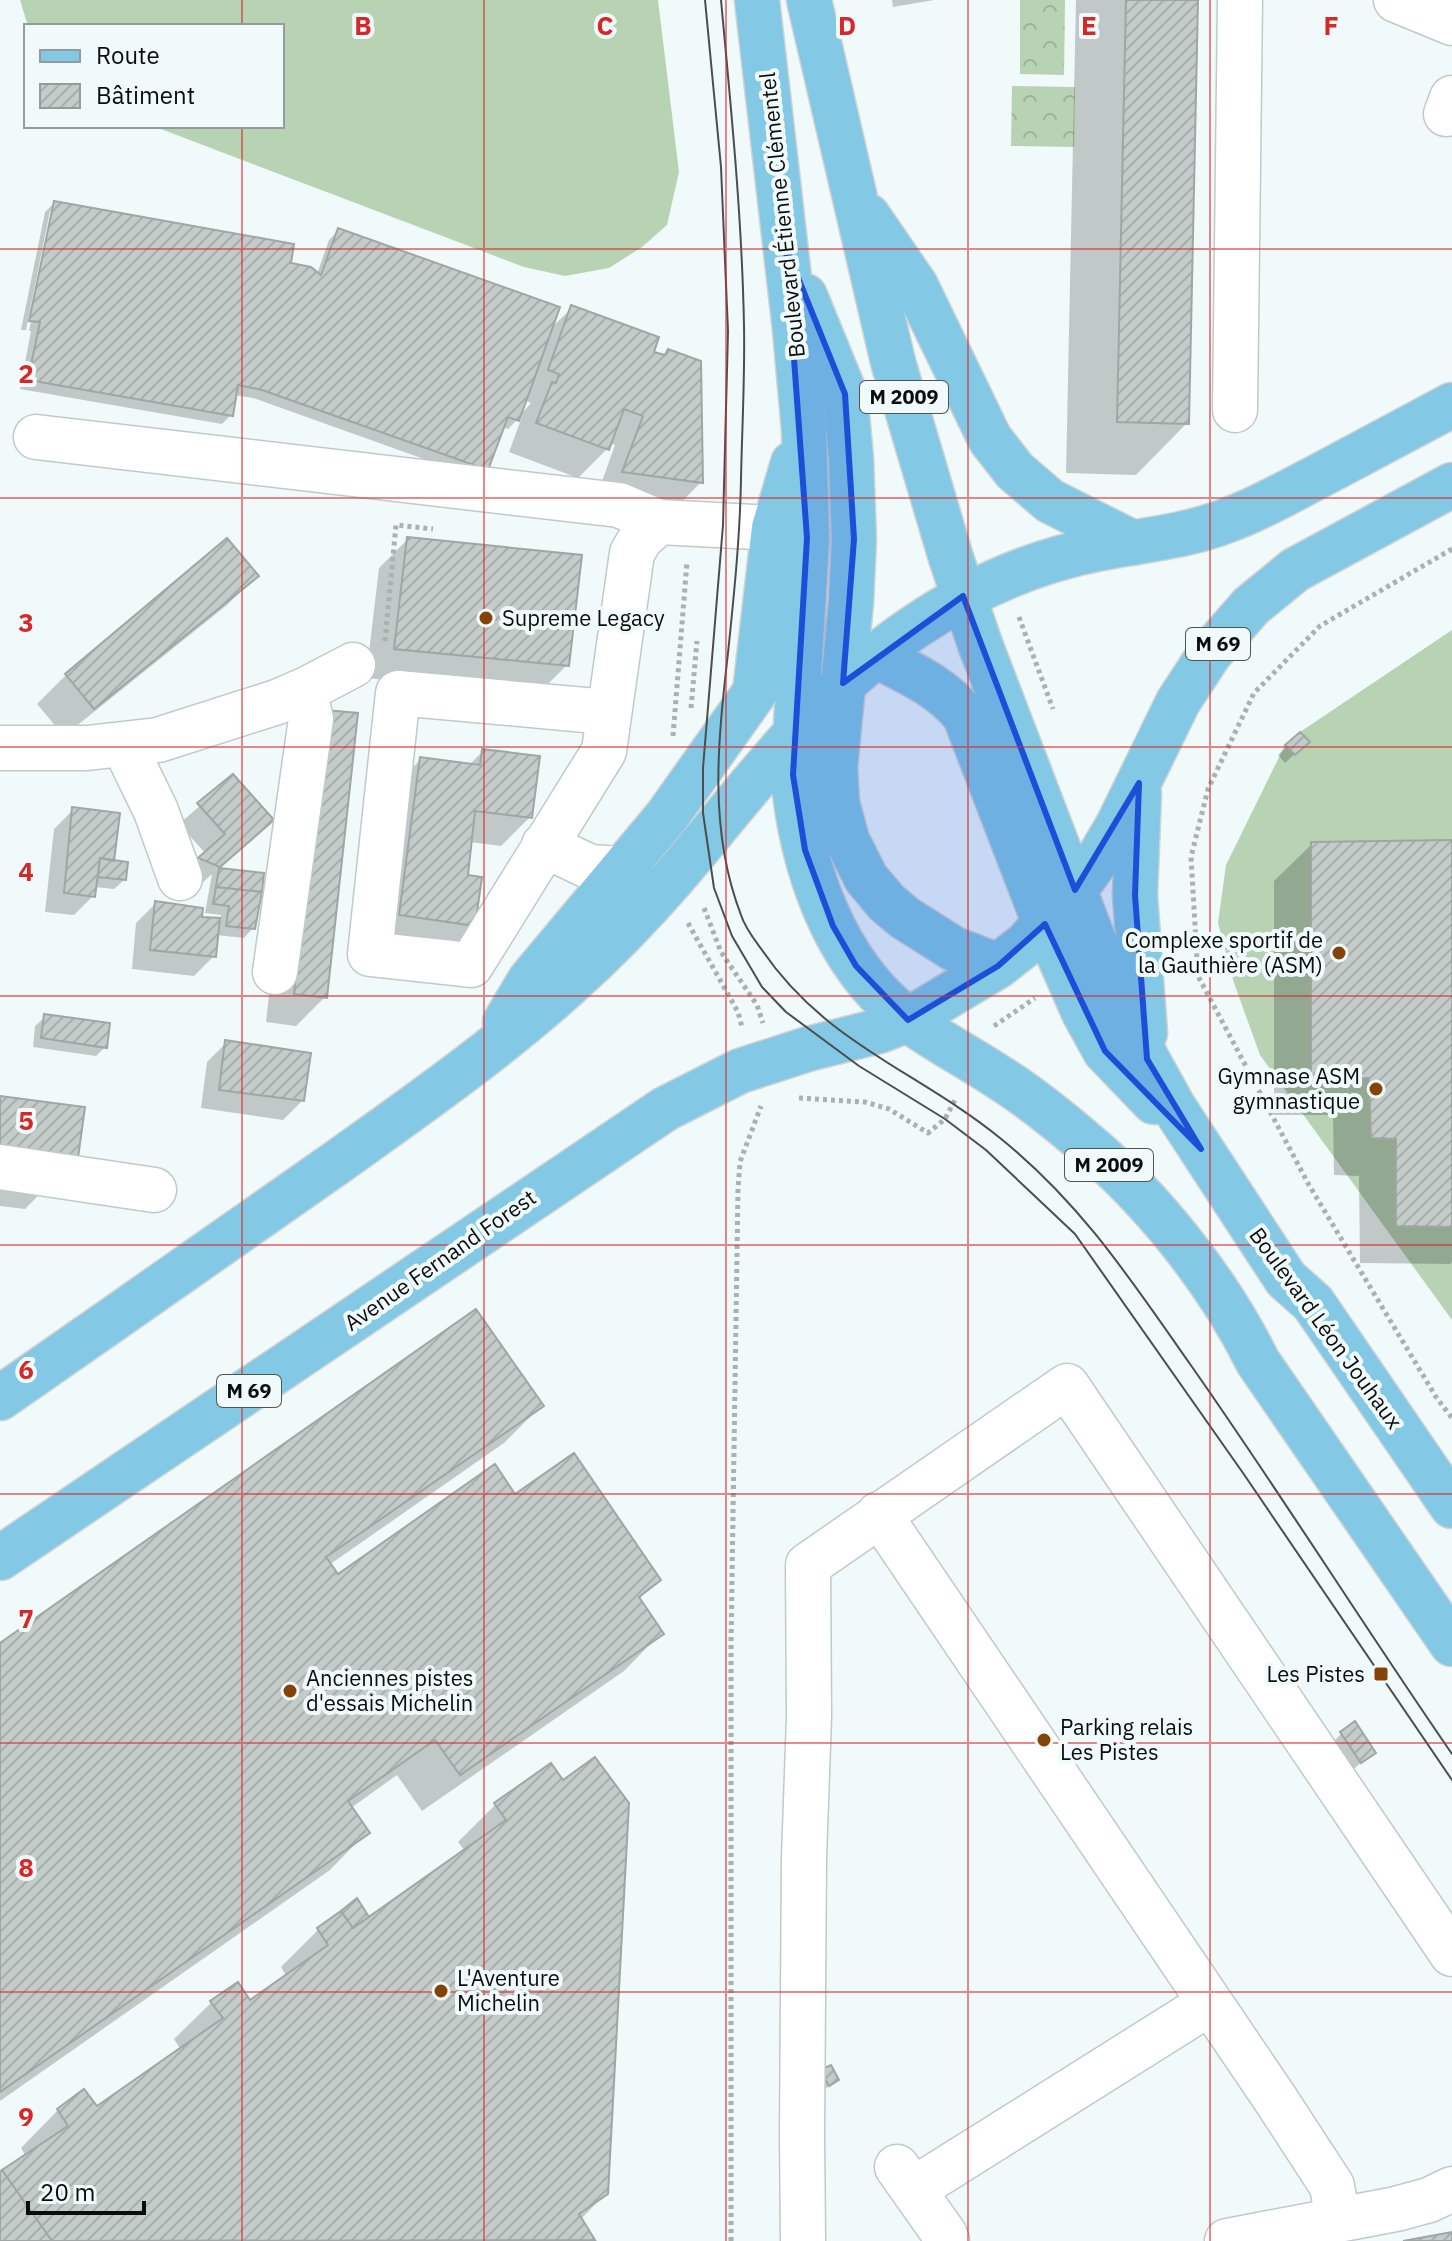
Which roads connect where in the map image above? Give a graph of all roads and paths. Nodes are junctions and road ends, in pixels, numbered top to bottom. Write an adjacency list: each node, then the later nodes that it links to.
1 (757, 0): 7 (main road, Boulevard Étienne Clémentel / M 2009)
2 (809, 0): 6 (main road, M 2009)
3 (1240, 0): 9 (street)
4 (1396, 0): 5 (street)
5 (1452, 23)
6 (853, 194): 16 (main road); 18 (main road, M 2009)
7 (786, 248): 10 (main road, Boulevard Étienne Clémentel / M 2009); 20 (main road)
8 (1452, 405): 16 (main road)
9 (1235, 410)
10 (804, 431): 14 (main road); 23 (main road, M 2009)
11 (36, 437): 13 (street)
12 (1452, 485): 27 (main road, M 69)
13 (674, 524): 14 (street); 22 (street); 25 (path)
14 (774, 528): 29 (main road)
15 (443, 530): 19 (path)
16 (1133, 543): 18 (main road)
17 (1452, 549): 45 (path)
18 (963, 596): 20 (main road); 32 (main road, M 2009)
19 (353, 665): 21 (street)
20 (859, 669): 23 (main road); 34 (main road); 35 (main road)
21 (304, 691): 24 (street); 36 (street)
22 (607, 712): 28 (street); 28 (street)
23 (795, 733): 30 (main road); 37 (main road, M 2009)
24 (124, 745): 26 (street); 31 (street)
25 (672, 746)
26 (0, 748)
27 (1139, 783): 32 (main road, M 69); 39 (main road)
28 (544, 845): 29 (street); 33 (street)
29 (622, 869): 33 (main road)
30 (674, 877): 38 (main road); 40 (path)
31 (180, 878)
32 (1075, 890): 34 (main road, M 69); 39 (main road, M 2009)
33 (585, 912): 38 (main road)
34 (1045, 924): 35 (main road, M 69); 41 (main road)
35 (998, 966): 37 (main road, M 69)
36 (275, 972)
37 (908, 1020): 40 (main road, Avenue Fernand Forest / M 69); 49 (main road, M 2009)
38 (488, 1051): 44 (main road)
39 (1147, 1059): 41 (main road, M 2009)
40 (753, 1066): 48 (main road, Avenue Fernand Forest / M 69); 54 (path)
41 (1201, 1149): 46 (main road, Boulevard Léon Jouhaux / M 2009)
42 (0, 1167): 43 (street)
43 (154, 1190)
44 (0, 1398)
45 (1452, 1418)
46 (1452, 1506)
47 (879, 1514): 50 (street); 51 (street); 55 (street)
48 (0, 1558)
49 (1452, 1644)
50 (1452, 1954)
51 (1210, 2003): 53 (street); 56 (street)
52 (1452, 2189): 53 (street)
53 (1338, 2220): 57 (street)
54 (731, 2241)
55 (803, 2241)
56 (947, 2241)
57 (1227, 2241)

